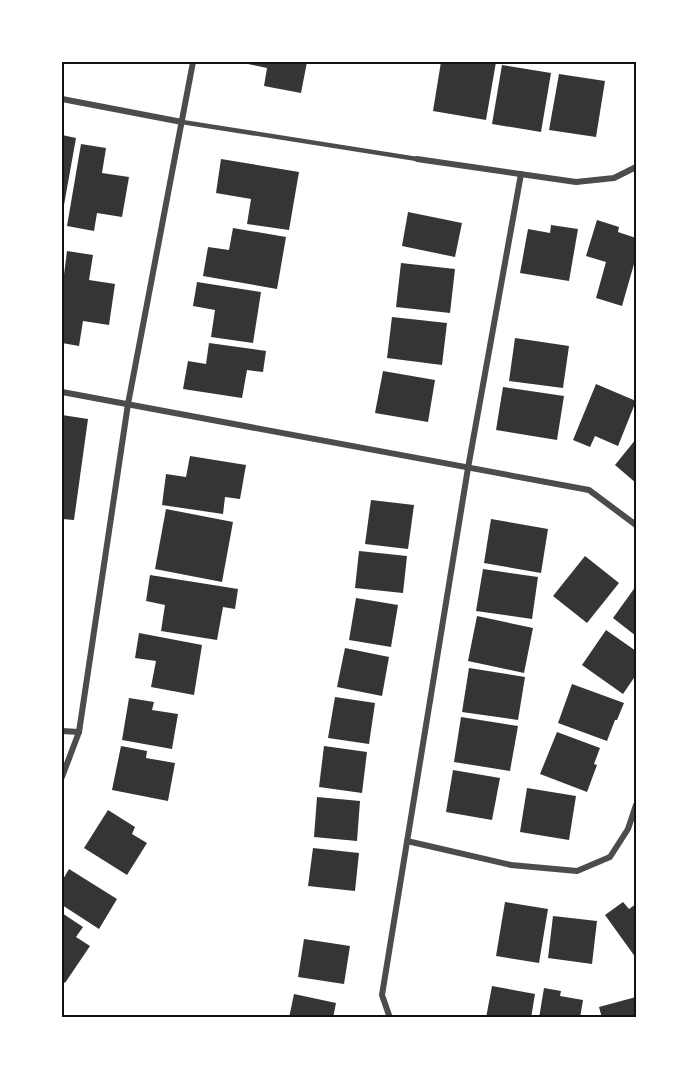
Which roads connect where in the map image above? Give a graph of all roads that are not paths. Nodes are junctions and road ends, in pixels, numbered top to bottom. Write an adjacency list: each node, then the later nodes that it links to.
1 (193, 62): 3 (street)
2 (62, 99): 3 (street)
3 (182, 122): 4 (lane); 8 (street)
4 (417, 159): 6 (street)
5 (636, 167): 6 (street)
6 (521, 174): 9 (street)
7 (62, 392): 8 (street)
8 (128, 404): 9 (street); 12 (street)
9 (468, 468): 10 (street); 15 (street)
10 (636, 525)
11 (62, 731): 12 (street)
12 (79, 732): 13 (street)
13 (62, 777)
14 (636, 805): 15 (street)
15 (407, 841): 16 (street)
16 (390, 1017)

